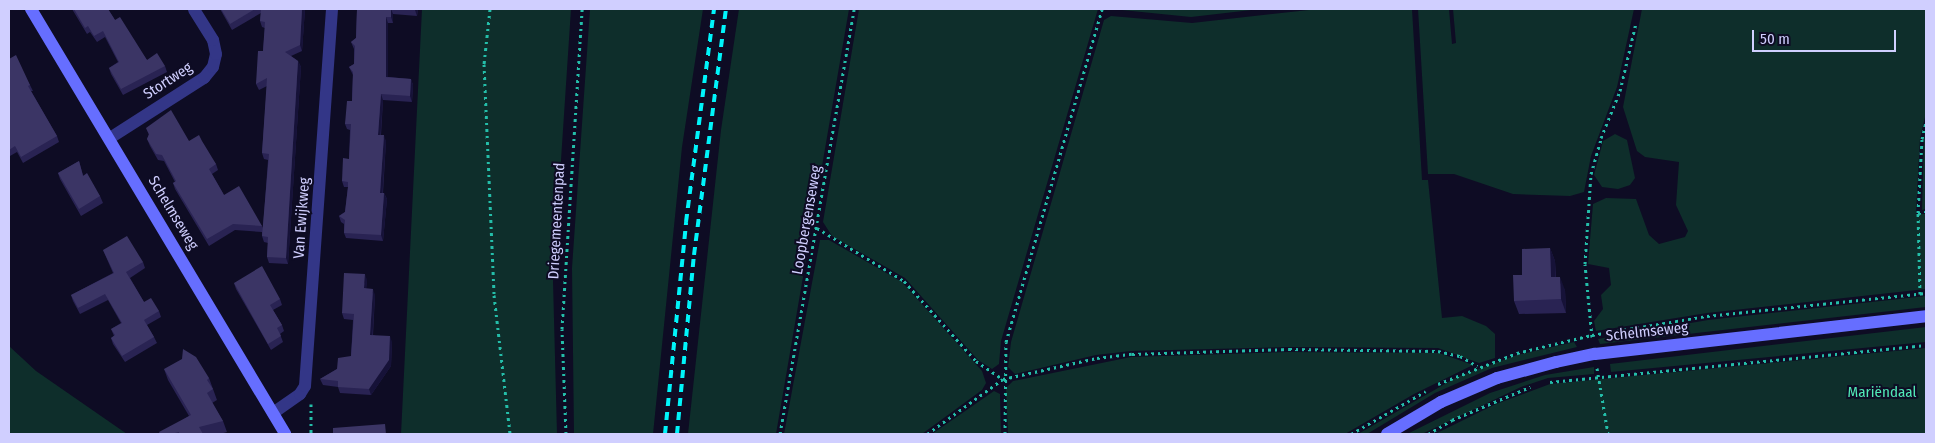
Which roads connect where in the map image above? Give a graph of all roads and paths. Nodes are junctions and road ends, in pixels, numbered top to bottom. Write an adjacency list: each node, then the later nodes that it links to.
1 (31, 9): 10 (main road, Schelmseweg)
2 (194, 9): 10 (street, Stortweg)
3 (332, 9): 21 (street, Van Ewijkweg)
4 (490, 9): 25 (path)
5 (582, 9): 26 (path, Driegemeentenpad)
6 (854, 9): 13 (path, Loopbergenseweg)
7 (1102, 9): 20 (path)
8 (1636, 23): 17 (path)
9 (1926, 122): 12 (path)
10 (110, 138): 22 (main road, Schelmseweg)
11 (1926, 212): 12 (path)
12 (1918, 213): 14 (path)
13 (817, 228): 20 (path); 27 (path, Loopbergenseweg)
14 (1920, 294)
15 (1926, 316): 17 (main road, Schelmseweg)
16 (1926, 345): 19 (path)
17 (1596, 354): 19 (path); 30 (main road, Schelmseweg)
18 (1477, 366): 20 (path)
19 (1598, 376): 31 (path); 32 (path)
20 (1003, 380): 28 (path); 29 (path)
21 (304, 388): 22 (street); 24 (path)
22 (273, 413): 23 (main road, Schelmseweg)
23 (285, 434)
24 (312, 434)
25 (510, 434)
26 (566, 434)
27 (780, 434)
28 (927, 434)
29 (1004, 434)
30 (1387, 434)
31 (1428, 434)
32 (1608, 434)

